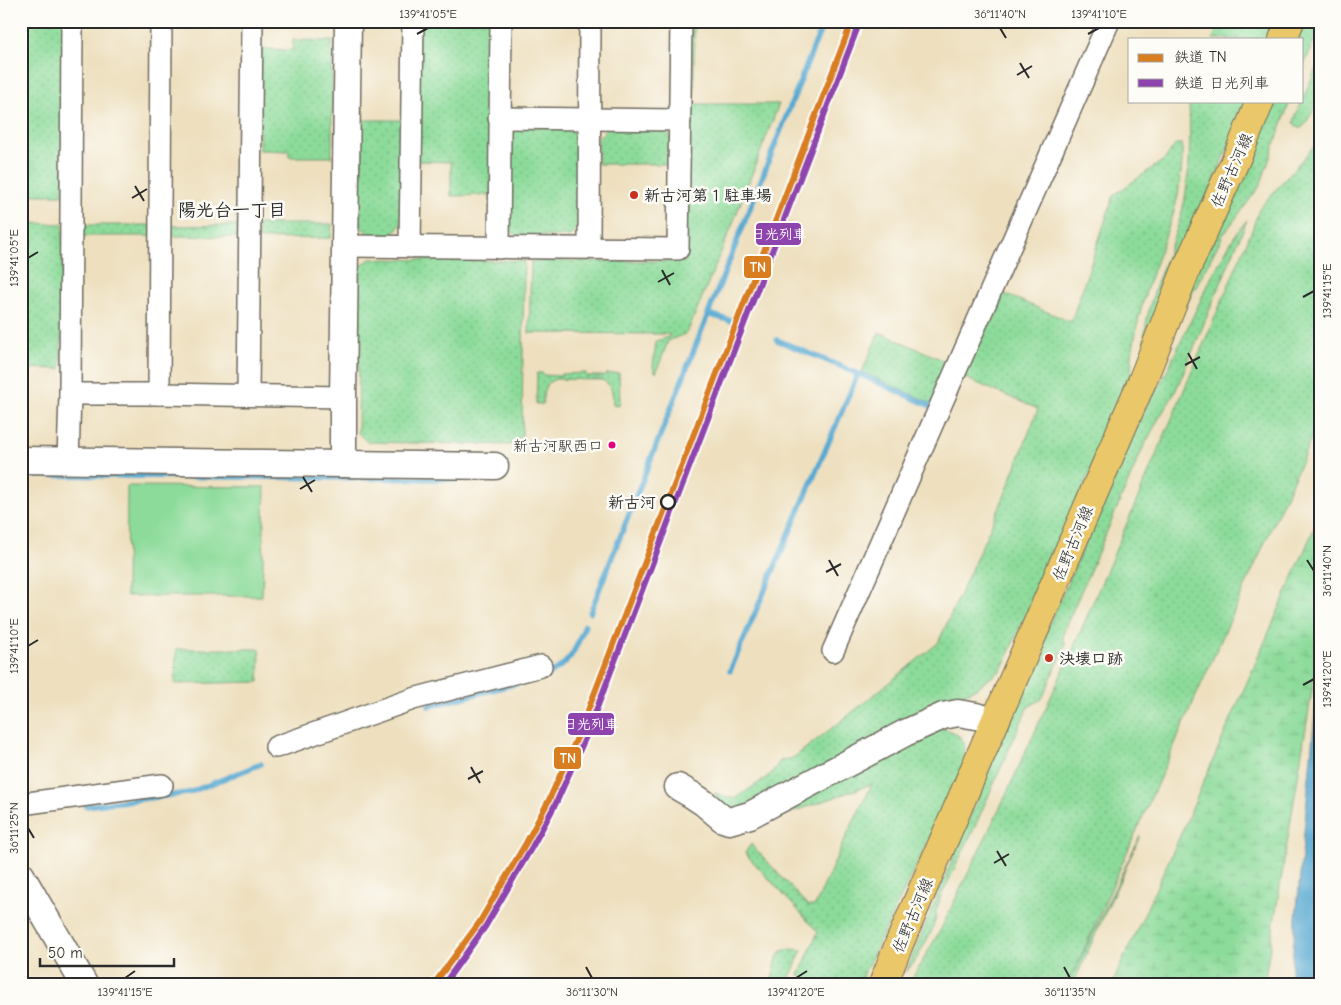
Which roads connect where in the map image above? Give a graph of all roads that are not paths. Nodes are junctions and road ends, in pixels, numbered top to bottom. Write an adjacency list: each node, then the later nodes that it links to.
1 (72, 21): 20 (street)
2 (161, 21): 21 (street)
3 (252, 21): 22 (street)
4 (348, 21): 16 (street)
5 (413, 21): 17 (street)
6 (500, 21): 13 (street)
7 (590, 21): 14 (street)
8 (681, 21): 15 (street)
9 (1109, 21): 28 (street)
10 (1290, 21): 11 (main road)
11 (1283, 38)
12 (1260, 102): 30 (main road, 佐野古河線)
13 (500, 118): 14 (street); 18 (street)
14 (590, 120): 15 (street); 19 (street)
15 (680, 120): 19 (street)
16 (345, 246): 17 (street); 23 (street)
17 (410, 247): 18 (street)
18 (499, 248): 19 (street)
19 (589, 248)
20 (70, 394): 21 (street); 25 (street)
21 (159, 394): 22 (street)
22 (248, 395): 23 (street)
23 (343, 397): 26 (street)
24 (21, 460): 25 (street)
25 (68, 461): 26 (street)
26 (343, 464): 27 (street)
27 (495, 466)
28 (834, 650)
29 (541, 666): 31 (street)
30 (996, 721): 33 (street); 37 (main road, 佐野古河線)
31 (276, 747)
32 (162, 785): 34 (street)
33 (678, 787)
34 (21, 804)
35 (21, 875): 36 (street)
36 (84, 984)
37 (883, 984)

